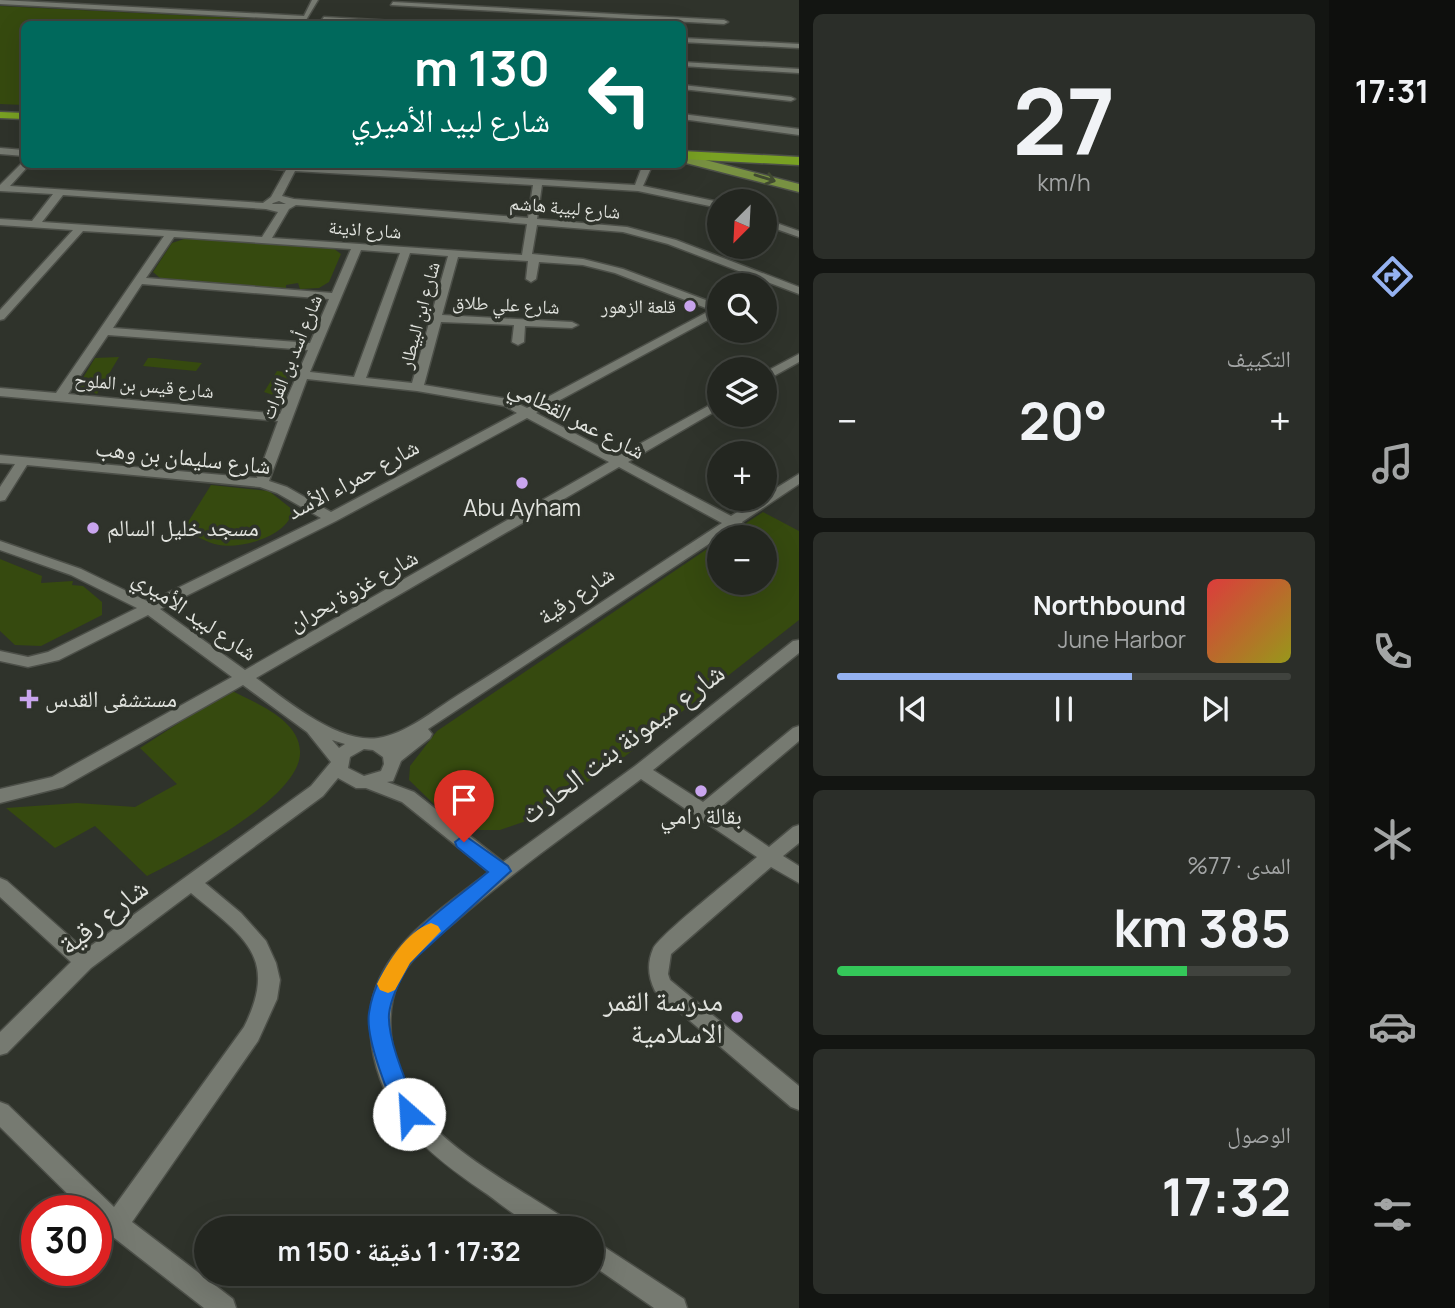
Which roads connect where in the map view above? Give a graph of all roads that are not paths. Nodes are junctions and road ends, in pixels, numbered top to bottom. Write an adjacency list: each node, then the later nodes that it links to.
1 (179, 0): 7 (street)
2 (315, 0): 8 (street)
3 (324, 0): 9 (street)
4 (0, 2): 7 (street)
5 (394, 2): 6 (street); 10 (street)
6 (458, 3): 11 (street)
7 (165, 11): 8 (street)
8 (306, 21): 9 (street)
9 (321, 21)
10 (387, 21)
11 (665, 21)
12 (686, 22): 13 (street)
13 (724, 22)
14 (686, 40): 15 (street)
15 (769, 45): 16 (street); 18 (street)
16 (799, 46)
17 (686, 64): 18 (street)
18 (777, 69): 19 (street)
19 (799, 71)
20 (686, 87): 21 (street)
21 (791, 99)
22 (0, 112): 23 (highway)
23 (21, 113)
24 (686, 117): 25 (street)
25 (799, 132)
26 (0, 151): 27 (street)
27 (21, 152)
28 (686, 155): 32 (highway)
29 (686, 155): 31 (highway)
30 (686, 156): 40 (main road, one-way to 40)
31 (799, 156)
32 (799, 161)
33 (22, 168): 38 (street)
34 (281, 168): 36 (street)
35 (648, 168): 39 (street)
36 (296, 169): 37 (street); 43 (street); 44 (street)
37 (538, 182): 39 (street); 45 (street)
38 (1, 188): 41 (street)
39 (638, 188): 42 (street)
40 (799, 188)
41 (61, 191): 43 (street); 47 (street)
42 (707, 202)
43 (270, 203): 44 (street, شارع لبيبة هاشم); 52 (street)
44 (288, 204): 45 (street, شارع لبيبة هاشم); 52 (street)
45 (532, 220): 56 (street); 59 (street, شارع لبيبة هاشم)
46 (0, 222): 47 (street, شارع اذينة)
47 (34, 225): 49 (street, شارع اذينة)
48 (777, 226): 51 (street)
49 (80, 228): 50 (street, شارع اذينة); 65 (street)
50 (171, 234): 52 (street, شارع اذينة); 58 (street)
51 (799, 234)
52 (261, 239): 53 (street, شارع اذينة)
53 (357, 246): 54 (street, شارع اذينة); 62 (street, شارع أسد بن الفرات)
54 (406, 249): 55 (street, شارع اذينة); 75 (street)
55 (454, 252): 56 (street, شارع اذينة); 66 (street, شارع ابن البيطار)
56 (530, 257): 57 (street); 63 (street, شارع اذينة)
57 (531, 278)
58 (139, 281): 62 (street); 69 (street)
59 (780, 283): 60 (street); 61 (street, شارع لبيبة هاشم)
60 (777, 284)
61 (799, 291)
62 (334, 296): 71 (street, شارع أسد بن الفرات)
63 (707, 305)
64 (707, 315): 80 (street, شارع حمراء الأسد)
65 (0, 317)
66 (438, 318): 67 (street, شارع علي طلاق); 76 (street, شارع ابن البيطار)
67 (520, 323): 68 (street, شارع علي طلاق); 70 (street)
68 (572, 325)
69 (105, 331): 71 (street); 78 (street)
70 (518, 342)
71 (313, 347): 74 (street, شارع أسد بن الفرات)
72 (799, 357): 73 (street)
73 (777, 370)
74 (303, 375): 75 (street, شارع عمر القطامي); 81 (street, شارع أسد بن الفرات)
75 (359, 380): 76 (street, شارع عمر القطامي)
76 (417, 387): 80 (street, شارع عمر القطامي)
77 (0, 392): 78 (street, شارع قيس بن الملوح)
78 (60, 397): 81 (street, شارع قيس بن الملوح)
79 (707, 411): 84 (street, شارع غزوة بحران)
80 (526, 412): 84 (street, شارع عمر القطامي); 89 (street, شارع حمراء الأسد)
81 (285, 418): 86 (street, شارع أسد بن الفرات)
82 (0, 459): 83 (street, شارع سليمان بن وهب)
83 (23, 462): 86 (street, شارع سليمان بن وهب); 88 (street)
84 (620, 463): 90 (street, شارع عمر القطامي); 95 (street, شارع غزوة بحران)
85 (799, 478): 90 (street, شارع رقية)
86 (262, 483): 89 (street, شارع سليمان بن وهب)
87 (799, 486): 90 (street, شارع رقية)
88 (0, 497)
89 (331, 518): 92 (street, شارع حمراء الأسد)
90 (733, 524): 98 (street, شارع رقية); 100 (street, شارع رقية)
91 (0, 545): 92 (street, شارع لبيد الأميري)
92 (148, 608): 94 (street, شارع حمراء الأسد); 95 (street, شارع لبيد الأميري)
93 (799, 645): 101 (street, شارع ميمونة بنت الحارث)
94 (0, 656)
95 (243, 678): 96 (street, شارع لبيد الأميري); 104 (street, شارع غزوة بحران)
96 (313, 728): 98 (street, شارع لبيد الأميري); 99 (street, شارع لبيد الأميري)
97 (799, 732): 106 (street)
98 (369, 744): 99 (street, شارع رقية); 100 (street)
99 (339, 763): 102 (street, شارع لبيد الأميري); 103 (street, شارع رقية)
100 (392, 764): 102 (street, شارع رقية); 105 (street)
101 (641, 770): 106 (street); 109 (street, شارع ميمونة بنت الحارث)
102 (362, 782): 103 (street, شارع رقية); 105 (street)
103 (317, 791): 111 (street, شارع رقية)
104 (0, 796)
105 (408, 797): 109 (street)
106 (703, 812): 108 (street)
107 (799, 832): 108 (street)
108 (771, 856): 110 (street); 115 (street)
109 (501, 871): 117 (street, شارع ميمونة بنت الحارث)
110 (799, 876)
111 (192, 883): 113 (street, شارع رقية); 118 (street)
112 (0, 886): 113 (street)
113 (84, 962): 114 (street, شارع رقية)
114 (0, 1046)
115 (799, 1100)
116 (0, 1112): 118 (street)
117 (542, 1216)
118 (116, 1225): 120 (street)
119 (604, 1259): 121 (street)
120 (224, 1308)
121 (675, 1308)

